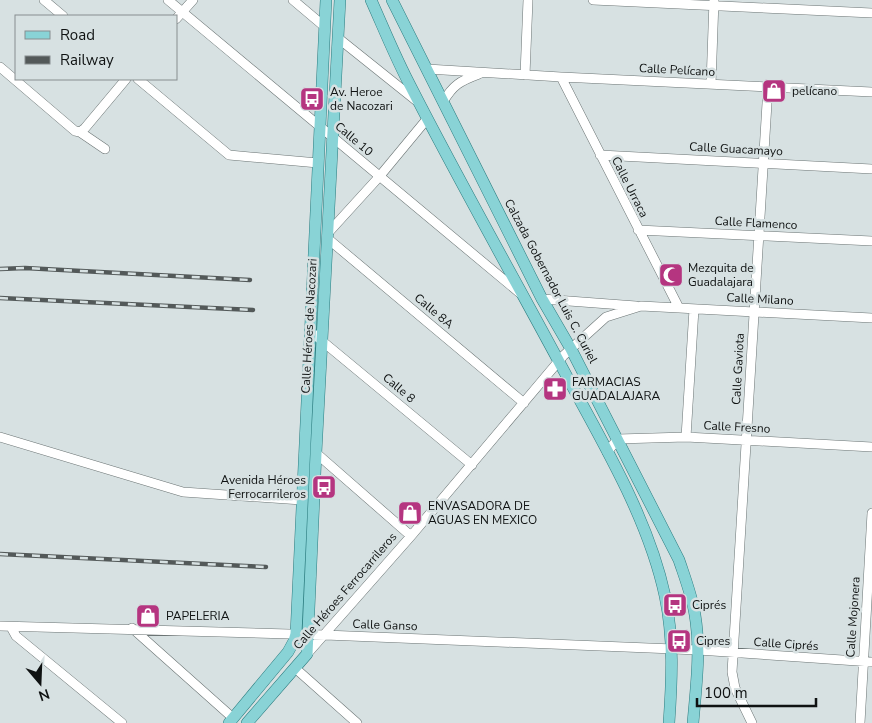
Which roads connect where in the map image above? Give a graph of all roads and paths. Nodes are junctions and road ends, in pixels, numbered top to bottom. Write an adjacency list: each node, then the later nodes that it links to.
1 (44, 0): 13 (street)
2 (168, 0): 14 (street, Calle 10)
3 (193, 0): 14 (street)
4 (293, 0): 15 (street)
5 (326, 0): 15 (main road, Calle Héroes de Nacozari)
6 (340, 0): 16 (main road, Calle Héroes de Nacozari)
7 (371, 0): 30 (main road)
8 (392, 0): 18 (main road, Calzada Gobernador Luis C. Curiel)
9 (528, 0): 20 (street)
10 (593, 0): 11 (street)
11 (714, 3): 12 (street); 26 (street)
12 (872, 13)
13 (62, 15)
14 (179, 16): 32 (street, Calle 10)
15 (325, 27): 32 (main road, Calle Héroes de Nacozari)
16 (338, 38): 30 (street); 34 (main road, Calle Héroes de Nacozari)
17 (0, 67): 23 (street)
18 (427, 69): 19 (street, Calle Pelícano); 29 (main road, Calzada Gobernador Luis C. Curiel)
19 (482, 73): 20 (street, Calle Pelícano); 29 (street, Calle Pelícano)
20 (525, 75): 21 (street, Calle Pelícano)
21 (561, 77): 26 (street, Calle Pelícano); 36 (street, Calle Urraca)
22 (15, 80): 33 (street)
23 (15, 80)
24 (125, 80): 33 (street)
25 (139, 80): 37 (street)
26 (711, 84): 27 (street, Calle Pelícano)
27 (768, 87): 28 (street, Calle Pelícano); 38 (street, Calle Gaviota)
28 (872, 92)
29 (443, 102): 46 (main road, Calzada Gobernador Luis C. Curiel)
30 (420, 104): 31 (main road)
31 (428, 119): 40 (street); 45 (main road)
32 (320, 127): 34 (street, Calle 10); 37 (main road, Calle Héroes de Nacozari)
33 (80, 132): 35 (street)
34 (333, 139): 40 (street, Calle 10); 43 (main road, Calle Héroes de Nacozari)
35 (105, 149)
36 (600, 155): 38 (street, Calle Guacamayo); 41 (street, Calle Urraca)
37 (318, 163): 52 (main road, Calle Héroes de Nacozari)
38 (763, 163): 39 (street, Calle Guacamayo); 42 (street, Calle Gaviota)
39 (872, 169)
40 (379, 177): 43 (street); 45 (street, Calle 10)
41 (638, 230): 42 (street, Calle Flamenco); 48 (street, Calle Urraca)
42 (758, 235): 44 (street, Calle Flamenco); 50 (street, Calle Gaviota)
43 (327, 236): 53 (main road, Calle Héroes de Nacozari); 56 (street, Calle 8A)
44 (872, 240)
45 (524, 297): 55 (main road)
46 (542, 299): 47 (street); 54 (main road, Calzada Gobernador Luis C. Curiel)
47 (641, 306): 48 (street, Calle Milano); 54 (street, Calle Milano)
48 (679, 308): 49 (street, Calle Milano)
49 (694, 308): 50 (street, Calle Milano); 58 (street)
50 (753, 312): 51 (street, Calle Milano); 60 (street, Calle Gaviota)
51 (872, 318)
52 (310, 331): 53 (street, Calle 8); 65 (main road, Calle Héroes de Nacozari)
53 (323, 340): 63 (main road, Calle Héroes de Nacozari); 64 (street, Calle 8)
54 (571, 349): 55 (street, Calle Milano); 59 (main road, Calzada Gobernador Luis C. Curiel)
55 (559, 361): 56 (street, Calle Héroes Ferrocarrileros); 62 (main road)
56 (524, 403): 64 (street, Calle Héroes Ferrocarrileros)
57 (0, 437): 65 (street)
58 (686, 437): 59 (street, Calle Fresno); 60 (street, Calle Fresno)
59 (618, 439): 62 (street); 73 (main road, Calzada Gobernador Luis C. Curiel)
60 (746, 441): 61 (street, Calle Fresno); 74 (street, Calle Gaviota)
61 (872, 447)
62 (607, 452): 72 (main road)
63 (316, 453): 67 (street); 70 (main road, Calle Héroes de Nacozari)
64 (472, 465): 67 (street, Calle Héroes Ferrocarrileros)
65 (302, 500): 70 (main road, Calle Héroes de Nacozari)
66 (872, 513): 76 (street, Calle Mojonera)
67 (411, 536): 71 (street, Calle Héroes Ferrocarrileros)
68 (4, 628): 69 (street, Calle Ganso); 79 (street)
69 (132, 628): 70 (street, Calle Ganso); 78 (street)
70 (301, 634): 71 (street, Calle Ganso); 75 (main road, Calle Héroes de Nacozari); 78 (main road, Calle Héroes Ferrocarrileros)
71 (325, 635): 72 (street, Calle Ganso); 75 (street, Calle Héroes Ferrocarrileros)
72 (672, 649): 73 (street, Calle Ganso); 82 (main road)
73 (698, 650): 74 (street, Calle Ciprés); 83 (main road, Calzada Gobernador Luis C. Curiel)
74 (734, 653): 76 (street, Calle Ciprés); 84 (street, Calle Gaviota)
75 (307, 654): 77 (main road, Calle Héroes Ferrocarrileros)
76 (867, 661): 85 (street, Calle Mojonera)
77 (295, 668): 80 (main road, Calle Héroes Ferrocarrileros); 81 (street)
78 (231, 720)
79 (122, 723)
80 (247, 723)
81 (358, 723)
82 (669, 723)
83 (693, 723)
84 (752, 723)
85 (860, 723)

